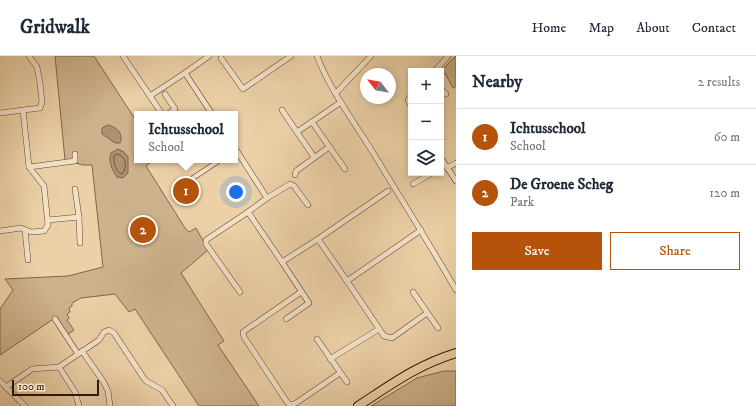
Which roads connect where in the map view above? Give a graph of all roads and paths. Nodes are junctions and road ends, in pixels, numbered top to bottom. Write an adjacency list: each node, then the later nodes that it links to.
1 (29, 56): 15 (street)
2 (123, 56): 13 (street)
3 (209, 56): 10 (street)
4 (291, 56): 8 (street)
5 (317, 56): 11 (street)
6 (371, 56): 11 (street)
7 (448, 56): 9 (street)
8 (221, 58)
9 (437, 68)
10 (185, 73): 13 (street); 19 (street)
11 (336, 93): 14 (street)
12 (165, 94): 18 (street)
13 (150, 96): 17 (street)
14 (341, 102): 21 (street); 45 (street)
15 (24, 110): 20 (street); 29 (street)
16 (282, 110): 22 (street)
17 (160, 111)
18 (172, 111)
19 (210, 111)
20 (0, 113)
21 (312, 122): 22 (street); 23 (street)
22 (297, 132): 26 (street)
23 (329, 148): 26 (street); 31 (street)
24 (74, 154): 29 (street)
25 (238, 154): 39 (street)
26 (314, 157): 32 (street)
27 (216, 163): 34 (street)
28 (456, 163): 30 (street)
29 (29, 167): 43 (street)
30 (444, 167): 35 (street)
31 (345, 170)
32 (295, 174)
33 (427, 176): 36 (street)
34 (193, 178)
35 (456, 181)
36 (413, 184)
37 (75, 189): 42 (street)
38 (388, 192): 47 (street)
39 (267, 198): 40 (street); 41 (street)
40 (308, 205)
41 (248, 212): 50 (street); 53 (street)
42 (79, 217): 43 (street); 48 (street)
43 (48, 220): 44 (street)
44 (25, 230): 46 (street); 49 (street)
45 (421, 230): 51 (street); 52 (street)
46 (0, 231)
47 (318, 239): 50 (street); 51 (street)
48 (80, 243)
49 (28, 260)
50 (282, 262): 54 (street)
51 (347, 281): 60 (street)
52 (456, 290)
53 (240, 292)
54 (301, 292): 58 (street); 68 (street)
55 (413, 292): 56 (street)
56 (427, 313): 59 (street); 60 (street)
57 (55, 319): 63 (street)
58 (286, 319)
59 (438, 328)
60 (379, 329): 66 (street)
61 (316, 339): 66 (street)
62 (456, 349): 65 (main road)
63 (80, 353): 67 (street); 74 (street); 75 (street)
64 (456, 353): 65 (main road)
65 (441, 358): 76 (main road)
66 (330, 359): 68 (street)
67 (59, 367): 71 (street); 73 (street)
68 (340, 373): 70 (street)
69 (0, 381): 71 (street)
70 (347, 382)
71 (6, 387): 72 (street)
72 (24, 406)
73 (79, 406)
74 (110, 406)
75 (173, 406)
76 (358, 406)

